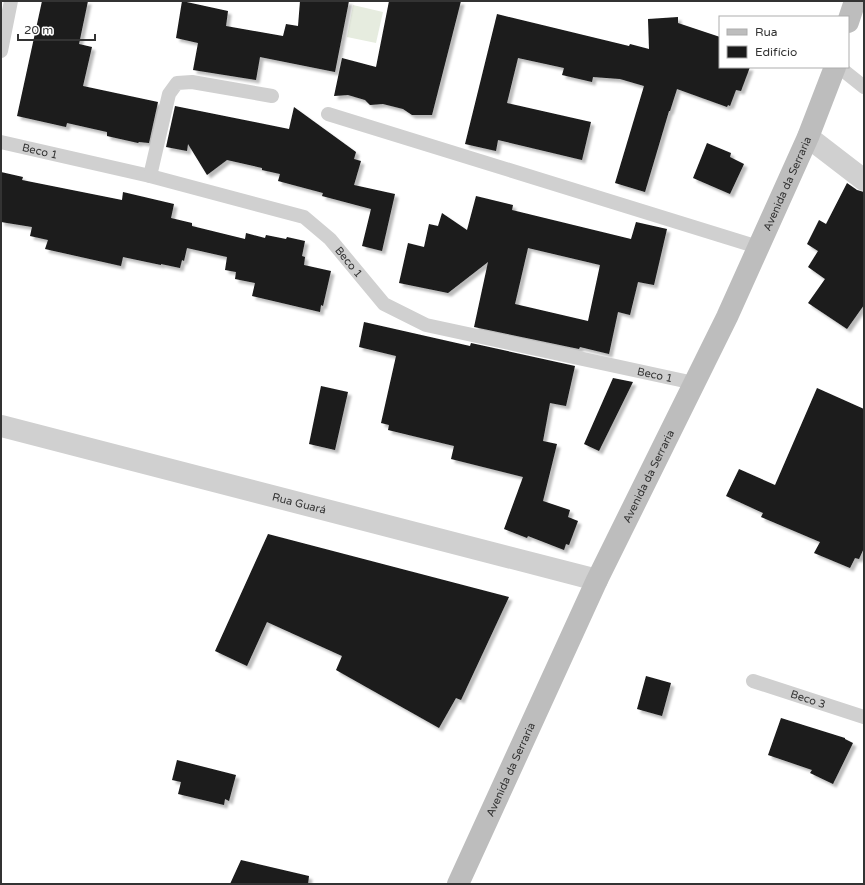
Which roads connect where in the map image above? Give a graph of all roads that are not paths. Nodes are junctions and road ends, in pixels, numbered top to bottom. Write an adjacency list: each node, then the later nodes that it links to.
1 (11, 1): 4 (lane)
2 (855, 1): 3 (main road)
3 (849, 19)
4 (1, 51)
5 (835, 68): 10 (main road, Avenida da Serraria)
6 (840, 68): 7 (lane)
7 (864, 87)
8 (272, 96): 12 (lane)
9 (328, 114): 14 (lane)
10 (808, 136): 13 (street); 14 (main road, Avenida da Serraria)
11 (1, 142): 12 (lane, Beco 1)
12 (150, 176): 15 (lane, Beco 1)
13 (864, 180)
14 (758, 247): 15 (main road, Avenida da Serraria)
15 (694, 383): 17 (main road, Avenida da Serraria)
16 (1, 426): 17 (street, Rua Guará)
17 (597, 580): 20 (main road, Avenida da Serraria)
18 (753, 681): 19 (lane, Beco 3)
19 (864, 717)
20 (458, 884)

